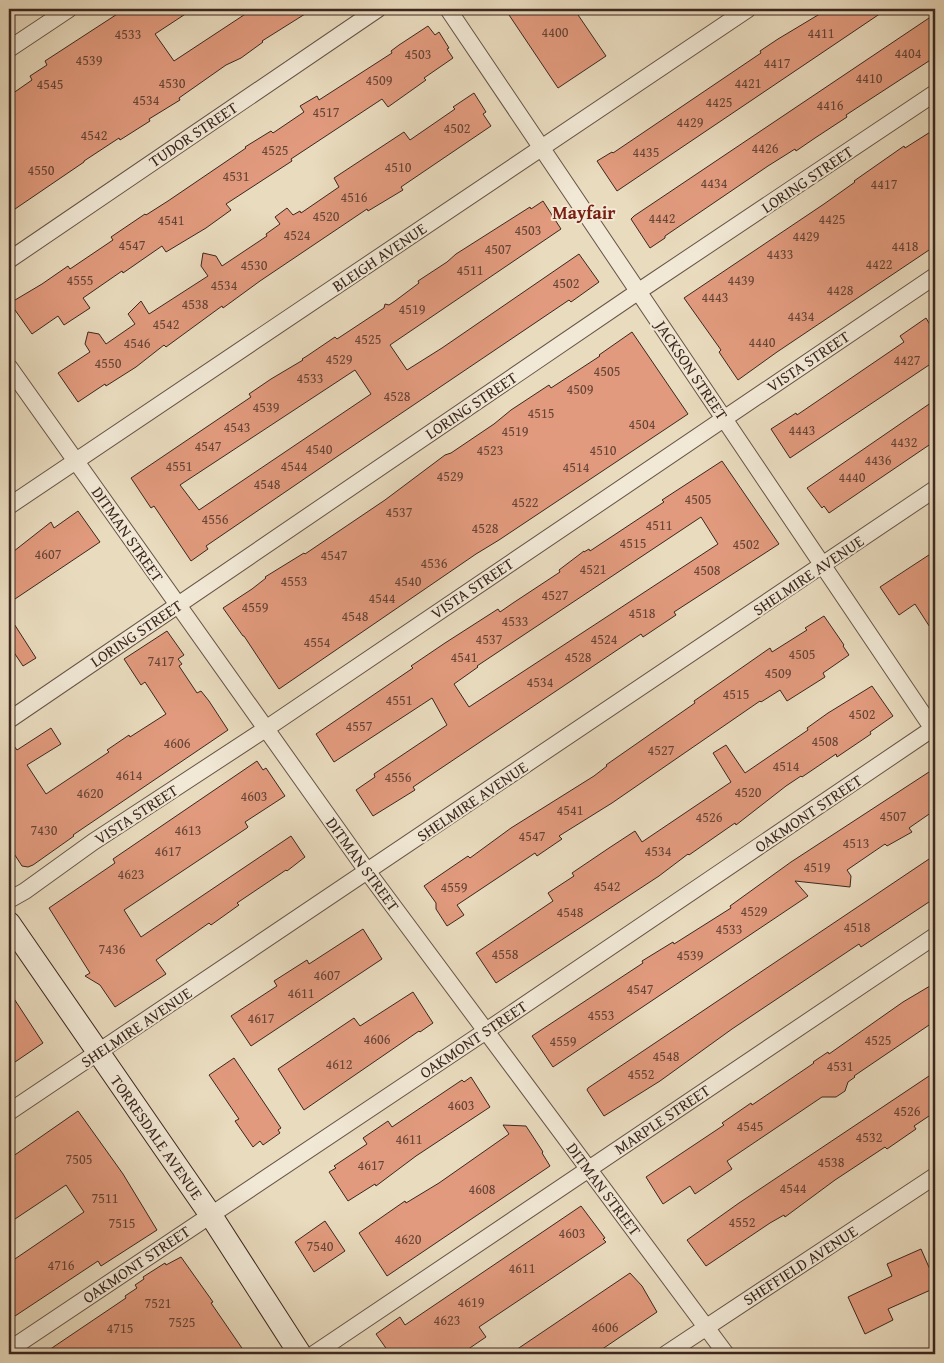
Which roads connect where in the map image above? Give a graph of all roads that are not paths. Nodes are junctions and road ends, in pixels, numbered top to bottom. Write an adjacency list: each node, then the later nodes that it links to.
1 (69, 9): 5 (street)
2 (378, 9): 8 (street, TUDOR STREET)
3 (448, 9): 7 (street, JACKSON STREET)
4 (748, 9): 7 (street, BLEIGH AVENUE)
5 (9, 49)
6 (935, 92): 10 (street, LORING STREET)
7 (541, 148): 10 (street, JACKSON STREET); 13 (street, BLEIGH AVENUE)
8 (9, 260)
9 (935, 276): 12 (street, VISTA STREET)
10 (639, 291): 12 (street, JACKSON STREET); 17 (street, LORING STREET)
11 (9, 367): 13 (street, DITMAN STREET)
12 (723, 418): 16 (street, JACKSON STREET); 19 (street, VISTA STREET)
13 (75, 461): 15 (street, BLEIGH AVENUE); 17 (street, DITMAN STREET)
14 (935, 489): 16 (street, SHELMIRE AVENUE)
15 (9, 506)
16 (822, 566): 20 (street, JACKSON STREET); 21 (street, SHELMIRE AVENUE)
17 (178, 604): 18 (street, LORING STREET); 19 (street, DITMAN STREET)
18 (9, 720)
19 (267, 728): 21 (street, DITMAN STREET); 22 (street, VISTA STREET)
20 (934, 729): 25 (street, OAKMONT STREET)
21 (367, 871): 25 (street, DITMAN STREET); 26 (street, SHELMIRE AVENUE)
22 (9, 900)
23 (9, 923): 26 (street, TORRESDALE AVENUE)
24 (935, 936): 28 (street, MARPLE STREET)
25 (486, 1031): 28 (street, DITMAN STREET); 30 (street, OAKMONT STREET)
26 (98, 1052): 27 (street, SHELMIRE AVENUE); 30 (street, TORRESDALE AVENUE)
27 (9, 1112)
28 (588, 1169): 31 (street, DITMAN STREET); 34 (street, MARPLE STREET)
29 (935, 1176): 31 (street, SHEFFIELD AVENUE)
30 (210, 1214): 32 (street, OAKMONT STREET); 33 (street, TORRESDALE AVENUE)
31 (706, 1327): 35 (street, SHEFFIELD AVENUE); 36 (street, DITMAN STREET)
32 (9, 1350)
33 (300, 1354)
34 (314, 1354)
35 (666, 1354)
36 (726, 1354)

